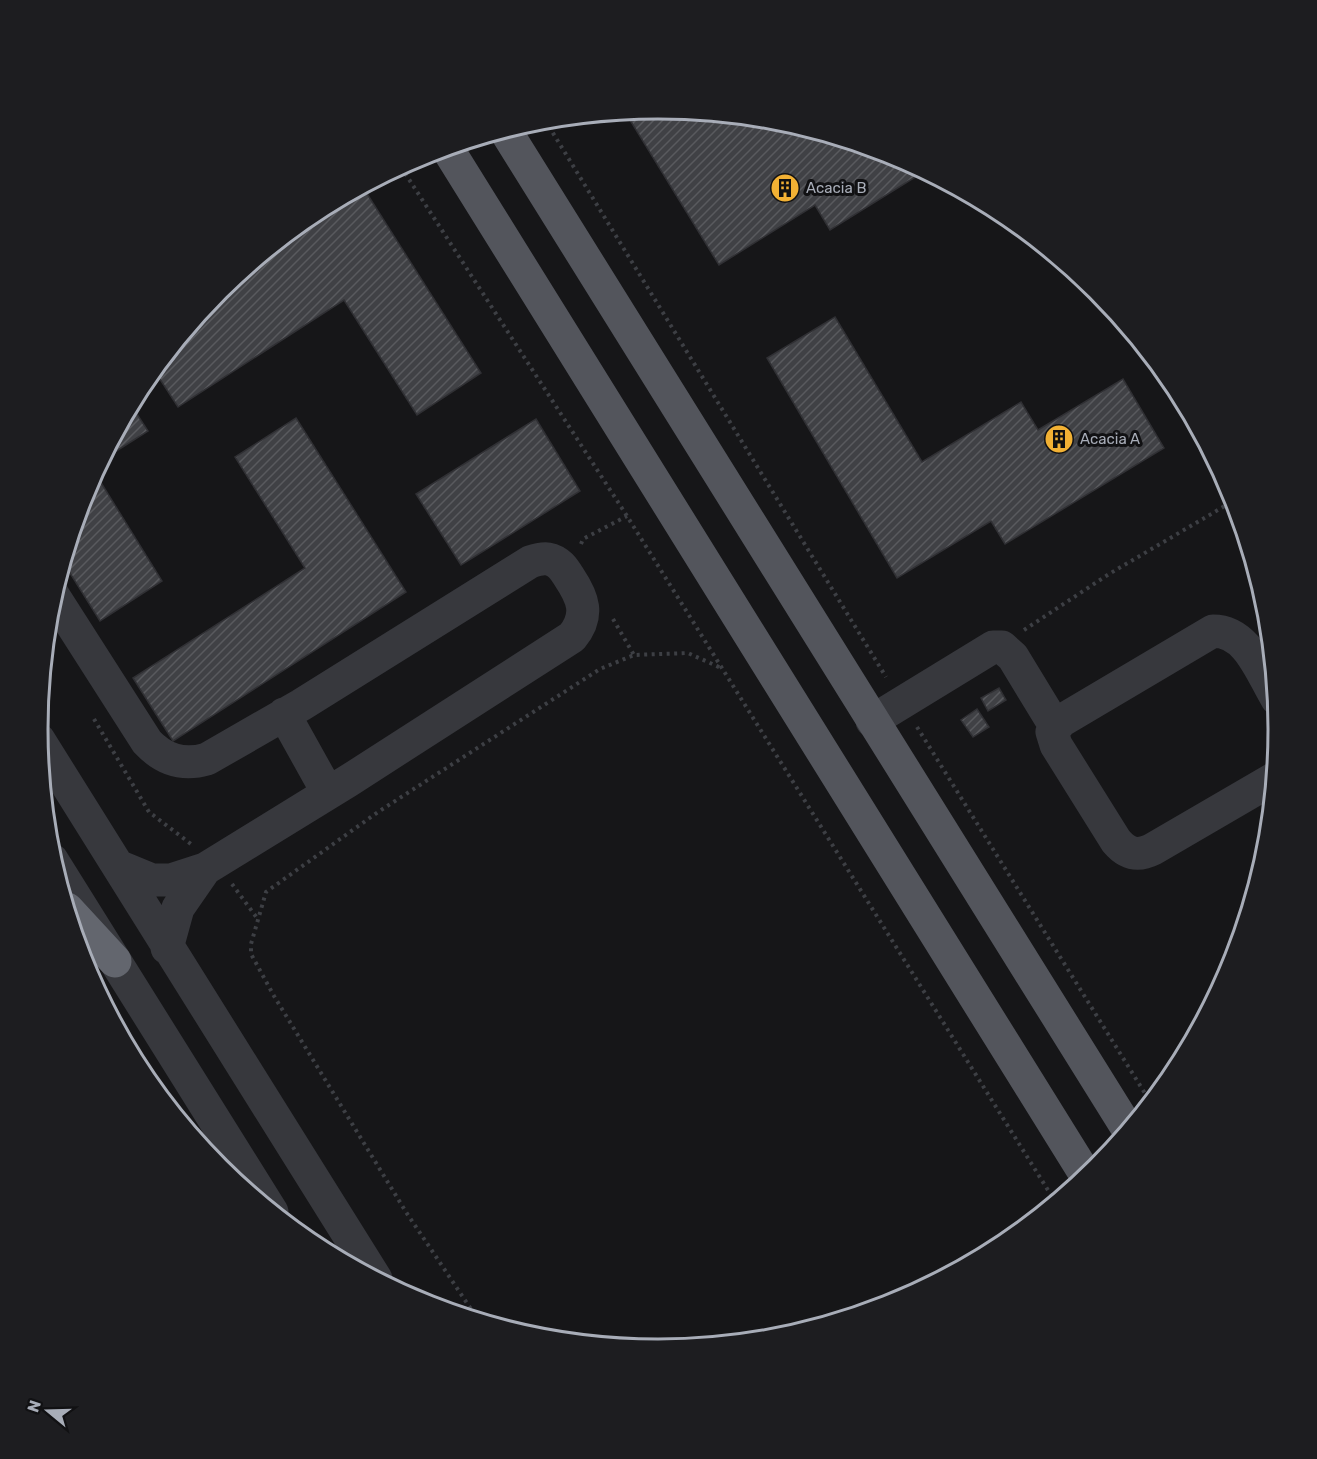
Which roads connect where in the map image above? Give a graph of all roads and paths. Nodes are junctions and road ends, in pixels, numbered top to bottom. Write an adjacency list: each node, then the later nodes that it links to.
1 (550, 129): 10 (path)
2 (510, 138): 13 (main road)
3 (451, 155): 27 (main road)
4 (406, 174): 8 (path)
5 (1226, 505): 7 (path)
6 (61, 606): 11 (street)
7 (1002, 647): 10 (street); 14 (street)
8 (723, 669): 21 (path); 29 (path)
9 (1268, 685): 14 (street)
10 (901, 702): 13 (street); 25 (path)
11 (292, 709): 17 (street); 17 (street)
12 (88, 710): 18 (path)
13 (872, 721): 26 (main road)
14 (1055, 726): 16 (street)
15 (49, 755): 19 (street)
16 (1267, 783)
17 (338, 787): 18 (street)
18 (210, 865): 19 (street); 21 (path); 23 (street)
19 (118, 866): 23 (street)
20 (69, 887): 24 (street)
21 (257, 918): 31 (path)
22 (79, 922): 24 (highway)
23 (167, 948): 30 (street)
24 (115, 961): 28 (street)
25 (1147, 1096)
26 (1124, 1123)
27 (1082, 1169)
28 (258, 1190)
29 (1052, 1196)
30 (368, 1266)
31 (472, 1311)

